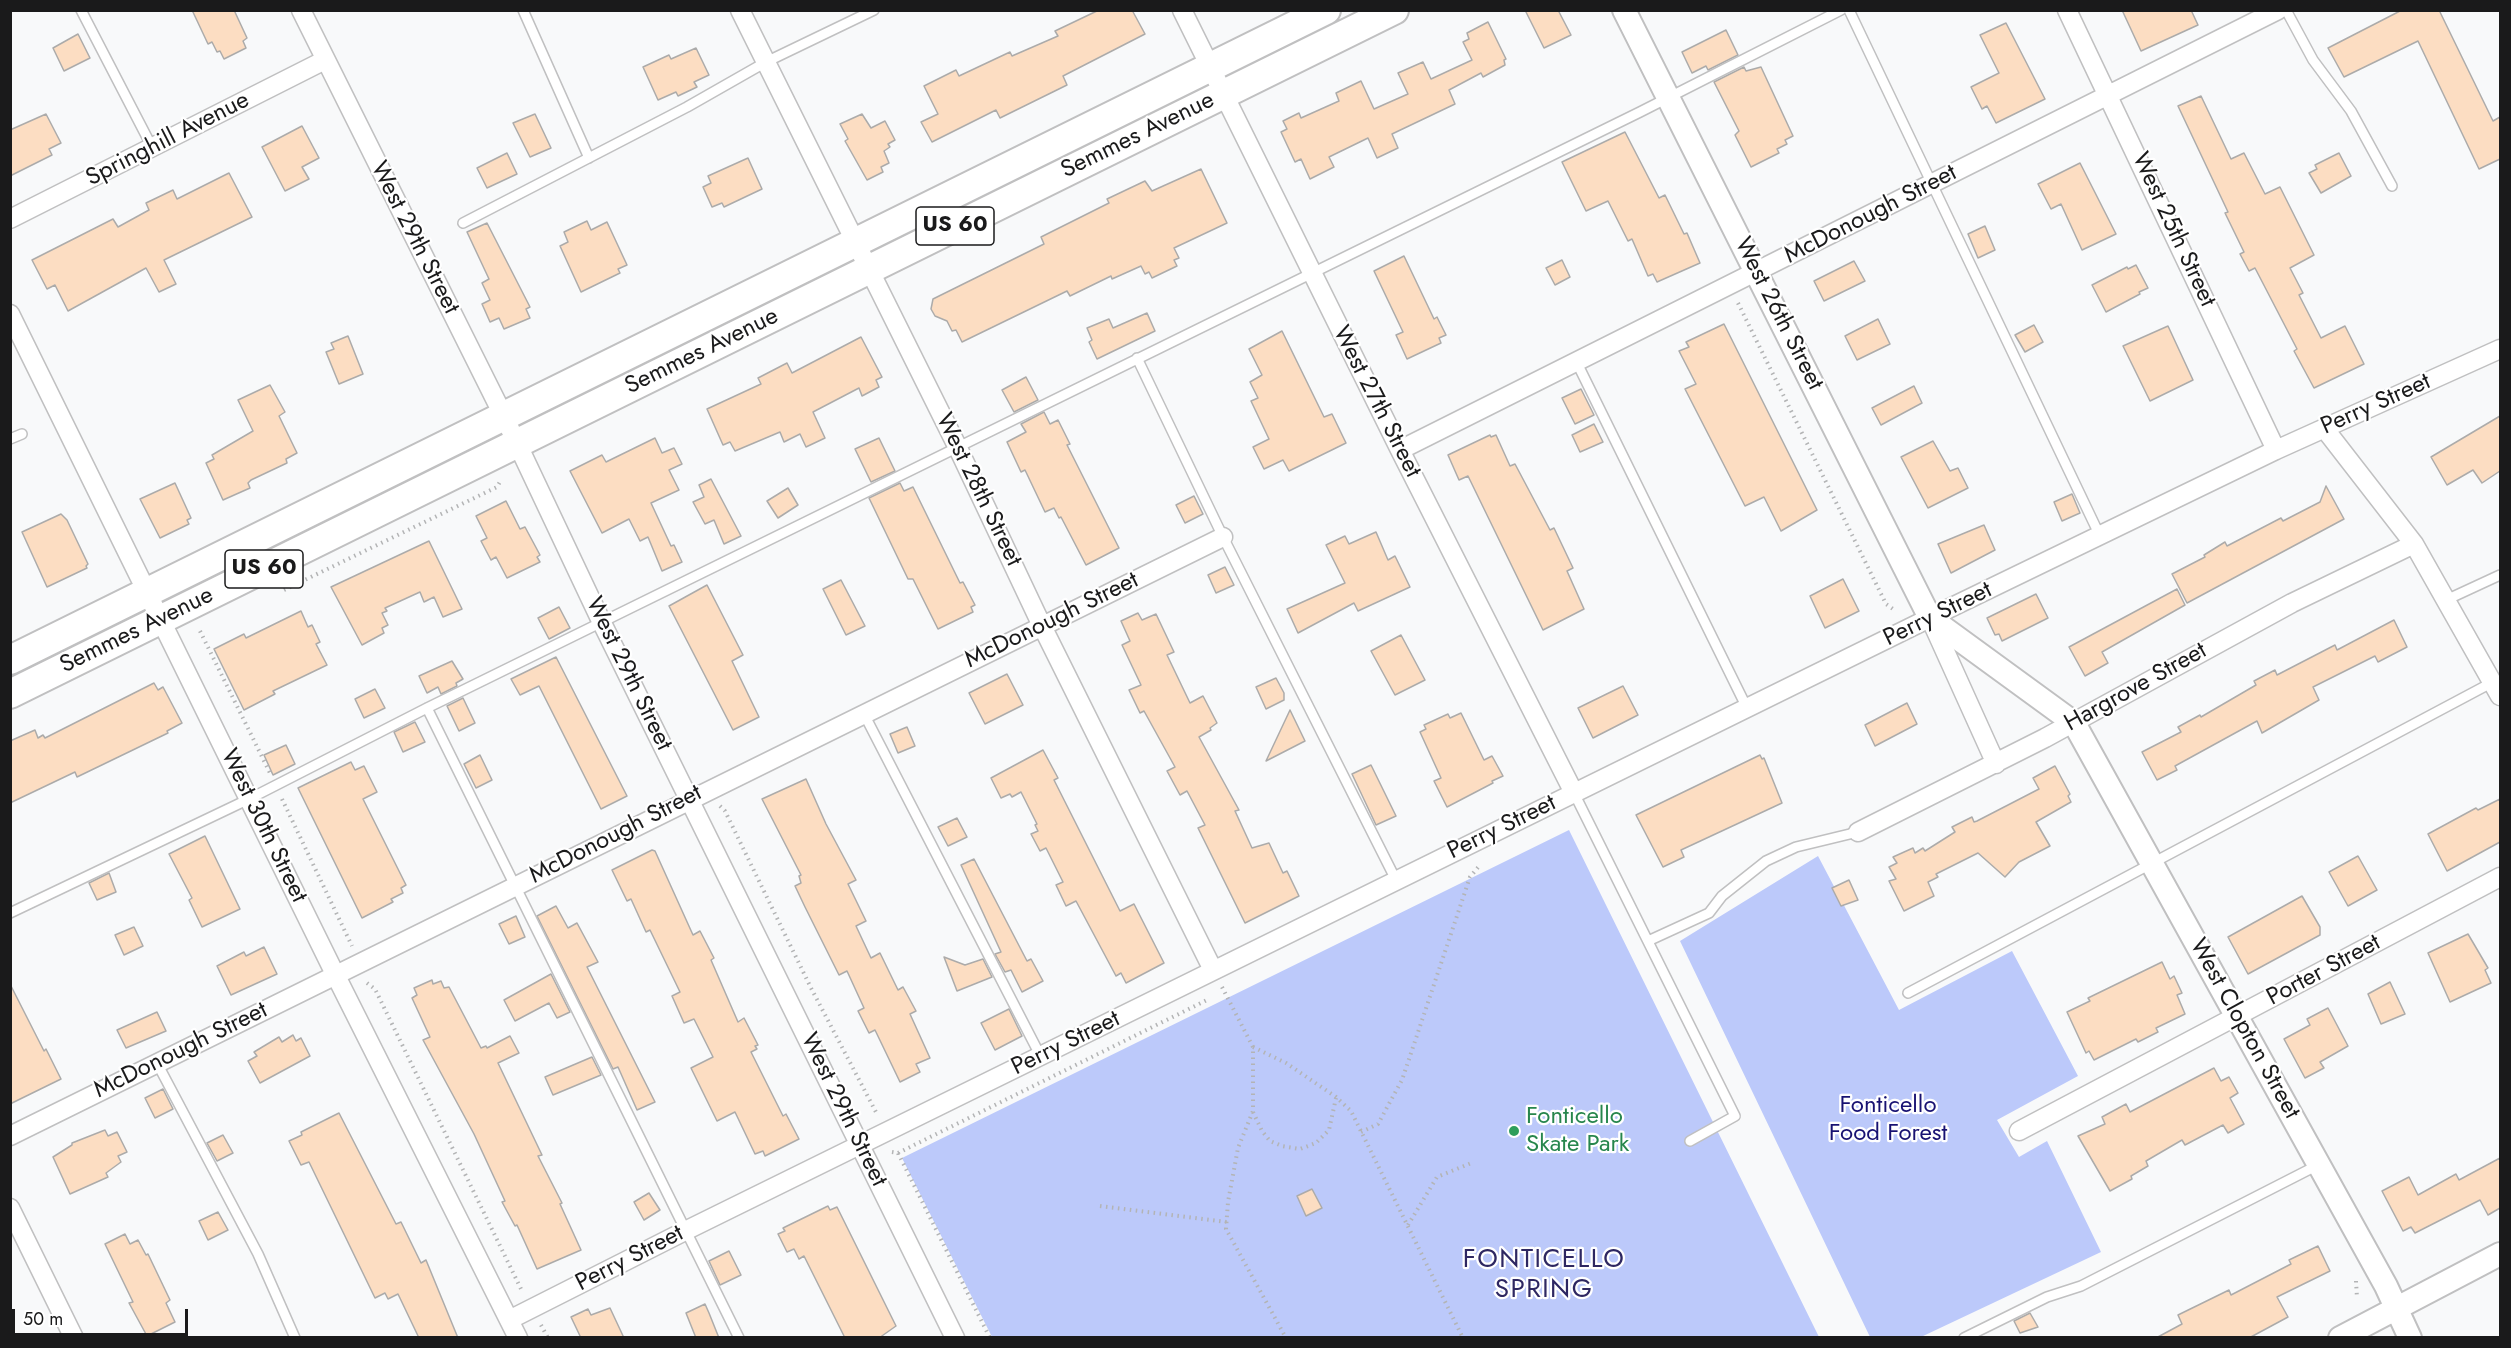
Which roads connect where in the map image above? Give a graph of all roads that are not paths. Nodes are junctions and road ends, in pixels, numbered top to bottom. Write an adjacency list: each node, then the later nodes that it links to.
1 (81, 10): 21 (lane)
2 (301, 10): 15 (street, West 29th Street)
3 (523, 10): 22 (lane)
4 (740, 10): 16 (street, West 28th Street)
5 (874, 10): 16 (lane)
6 (1182, 10): 17 (street, West 27th Street)
7 (1326, 10): 17 (main road, Semmes Avenue / US 60)
8 (1394, 10): 19 (main road, Semmes Avenue / US 60)
9 (1624, 10): 20 (street, West 26th Street)
10 (1841, 10): 20 (lane)
11 (1849, 10): 23 (lane)
12 (2067, 10): 18 (street, West 25th Street)
13 (2277, 10): 18 (street, McDonough Street)
14 (2286, 10): 24 (lane)
15 (325, 60): 21 (street, Springhill Avenue); 35 (street, West 29th Street)
16 (766, 62): 22 (lane); 27 (street, West 28th Street)
17 (1210, 69): 19 (street, West 27th Street); 27 (main road, Semmes Avenue / US 60)
18 (2109, 94): 23 (street, McDonough Street); 42 (street, West 25th Street)
19 (1222, 95): 28 (main road, Semmes Avenue / US 60); 30 (street, West 27th Street)
20 (1669, 98): 29 (street, West 26th Street); 30 (lane)
21 (152, 147): 25 (street, Springhill Avenue)
22 (589, 158): 26 (lane)
23 (1931, 184): 29 (street, McDonough Street); 43 (lane)
24 (2392, 186)
25 (10, 219)
26 (463, 223)
27 (857, 243): 28 (street, West 28th Street); 35 (main road, Semmes Avenue / US 60)
28 (870, 268): 39 (main road, Semmes Avenue / US 60); 40 (street, West 28th Street)
29 (1757, 273): 34 (street, McDonough Street); 49 (street, West 26th Street)
30 (1312, 274): 33 (lane); 41 (street, West 27th Street)
31 (10, 314): 47 (street, West 30th Street)
32 (2500, 349): 36 (street, Perry Street)
33 (1137, 358): 40 (lane); 44 (lane)
34 (1577, 363): 41 (street, McDonough Street); 57 (lane)
35 (503, 417): 39 (street, West 29th Street); 47 (main road, Semmes Avenue / US 60)
36 (2324, 428): 42 (street, Perry Street); 45 (street)
37 (22, 434): 38 (lane)
38 (10, 440)
39 (517, 443): 50 (main road, Semmes Avenue / US 60); 51 (street, West 29th Street)
40 (957, 446): 51 (lane); 52 (street, West 28th Street)
41 (1400, 450): 61 (street, West 27th Street)
42 (2276, 450): 43 (street, Perry Street)
43 (2100, 536): 49 (street, Perry Street)
44 (1223, 537): 52 (street, McDonough Street); 67 (lane)
45 (2414, 544): 48 (street); 59 (street, Hargrove Street)
46 (2500, 575): 48 (lane)
47 (149, 592): 50 (street, West 30th Street); 53 (main road, Semmes Avenue / US 60)
48 (2446, 600): 54 (street)
49 (1930, 618): 57 (street, Perry Street); 59 (street, West 26th Street); 60 (street, West 26th Street)
50 (162, 619): 55 (main road, Semmes Avenue / US 60); 62 (street, West 30th Street)
51 (602, 623): 56 (lane); 63 (street, West 29th Street)
52 (1042, 626): 58 (street, McDonough Street); 71 (street, West 28th Street)
53 (10, 660)
54 (2497, 689): 65 (lane)
55 (10, 694)
56 (427, 708): 62 (lane); 68 (lane)
57 (1747, 708): 61 (street, Perry Street)
58 (864, 714): 63 (street, McDonough Street); 75 (lane)
59 (2074, 723): 60 (street, Hargrove Street); 65 (street, West Clopton Street)
60 (1996, 764): 64 (street, Hargrove Street)
61 (1574, 793): 67 (street, Perry Street); 70 (lane)
62 (249, 799): 69 (lane); 72 (street, West 30th Street)
63 (689, 799): 68 (street, McDonough Street); 80 (street, West 29th Street)
64 (1858, 832): 70 (lane)
65 (2152, 863): 73 (lane); 74 (street, West Clopton Street)
66 (2500, 877): 74 (street, Porter Street)
67 (1396, 880): 71 (street, Perry Street)
68 (516, 886): 72 (street, McDonough Street); 83 (lane)
69 (10, 913)
70 (1648, 941): 79 (lane)
71 (1213, 970): 75 (street, Perry Street)
72 (335, 974): 76 (street, McDonough Street); 86 (street, West 30th Street)
73 (1908, 993)
74 (2238, 1017): 77 (street, Porter Street); 81 (street, West Clopton Street)
75 (1041, 1057): 80 (street, Perry Street)
76 (157, 1063): 78 (street, McDonough Street); 88 (lane)
77 (2019, 1131)
78 (10, 1136)
79 (1690, 1141)
80 (861, 1145): 83 (street, Perry Street); 91 (street, West 29th Street)
81 (2319, 1165): 85 (street, West Clopton Street); 92 (lane)
82 (10, 1208): 87 (street)
83 (687, 1230): 86 (street, Perry Street); 90 (lane)
84 (2500, 1254): 85 (street)
85 (2398, 1308): 93 (street); 94 (street, West Clopton Street)
86 (509, 1320): 89 (street, West 30th Street)
87 (74, 1338)
88 (296, 1338)
89 (518, 1338)
90 (739, 1338)
91 (955, 1338)
92 (1964, 1338)
93 (2340, 1338)
94 (2410, 1338)

